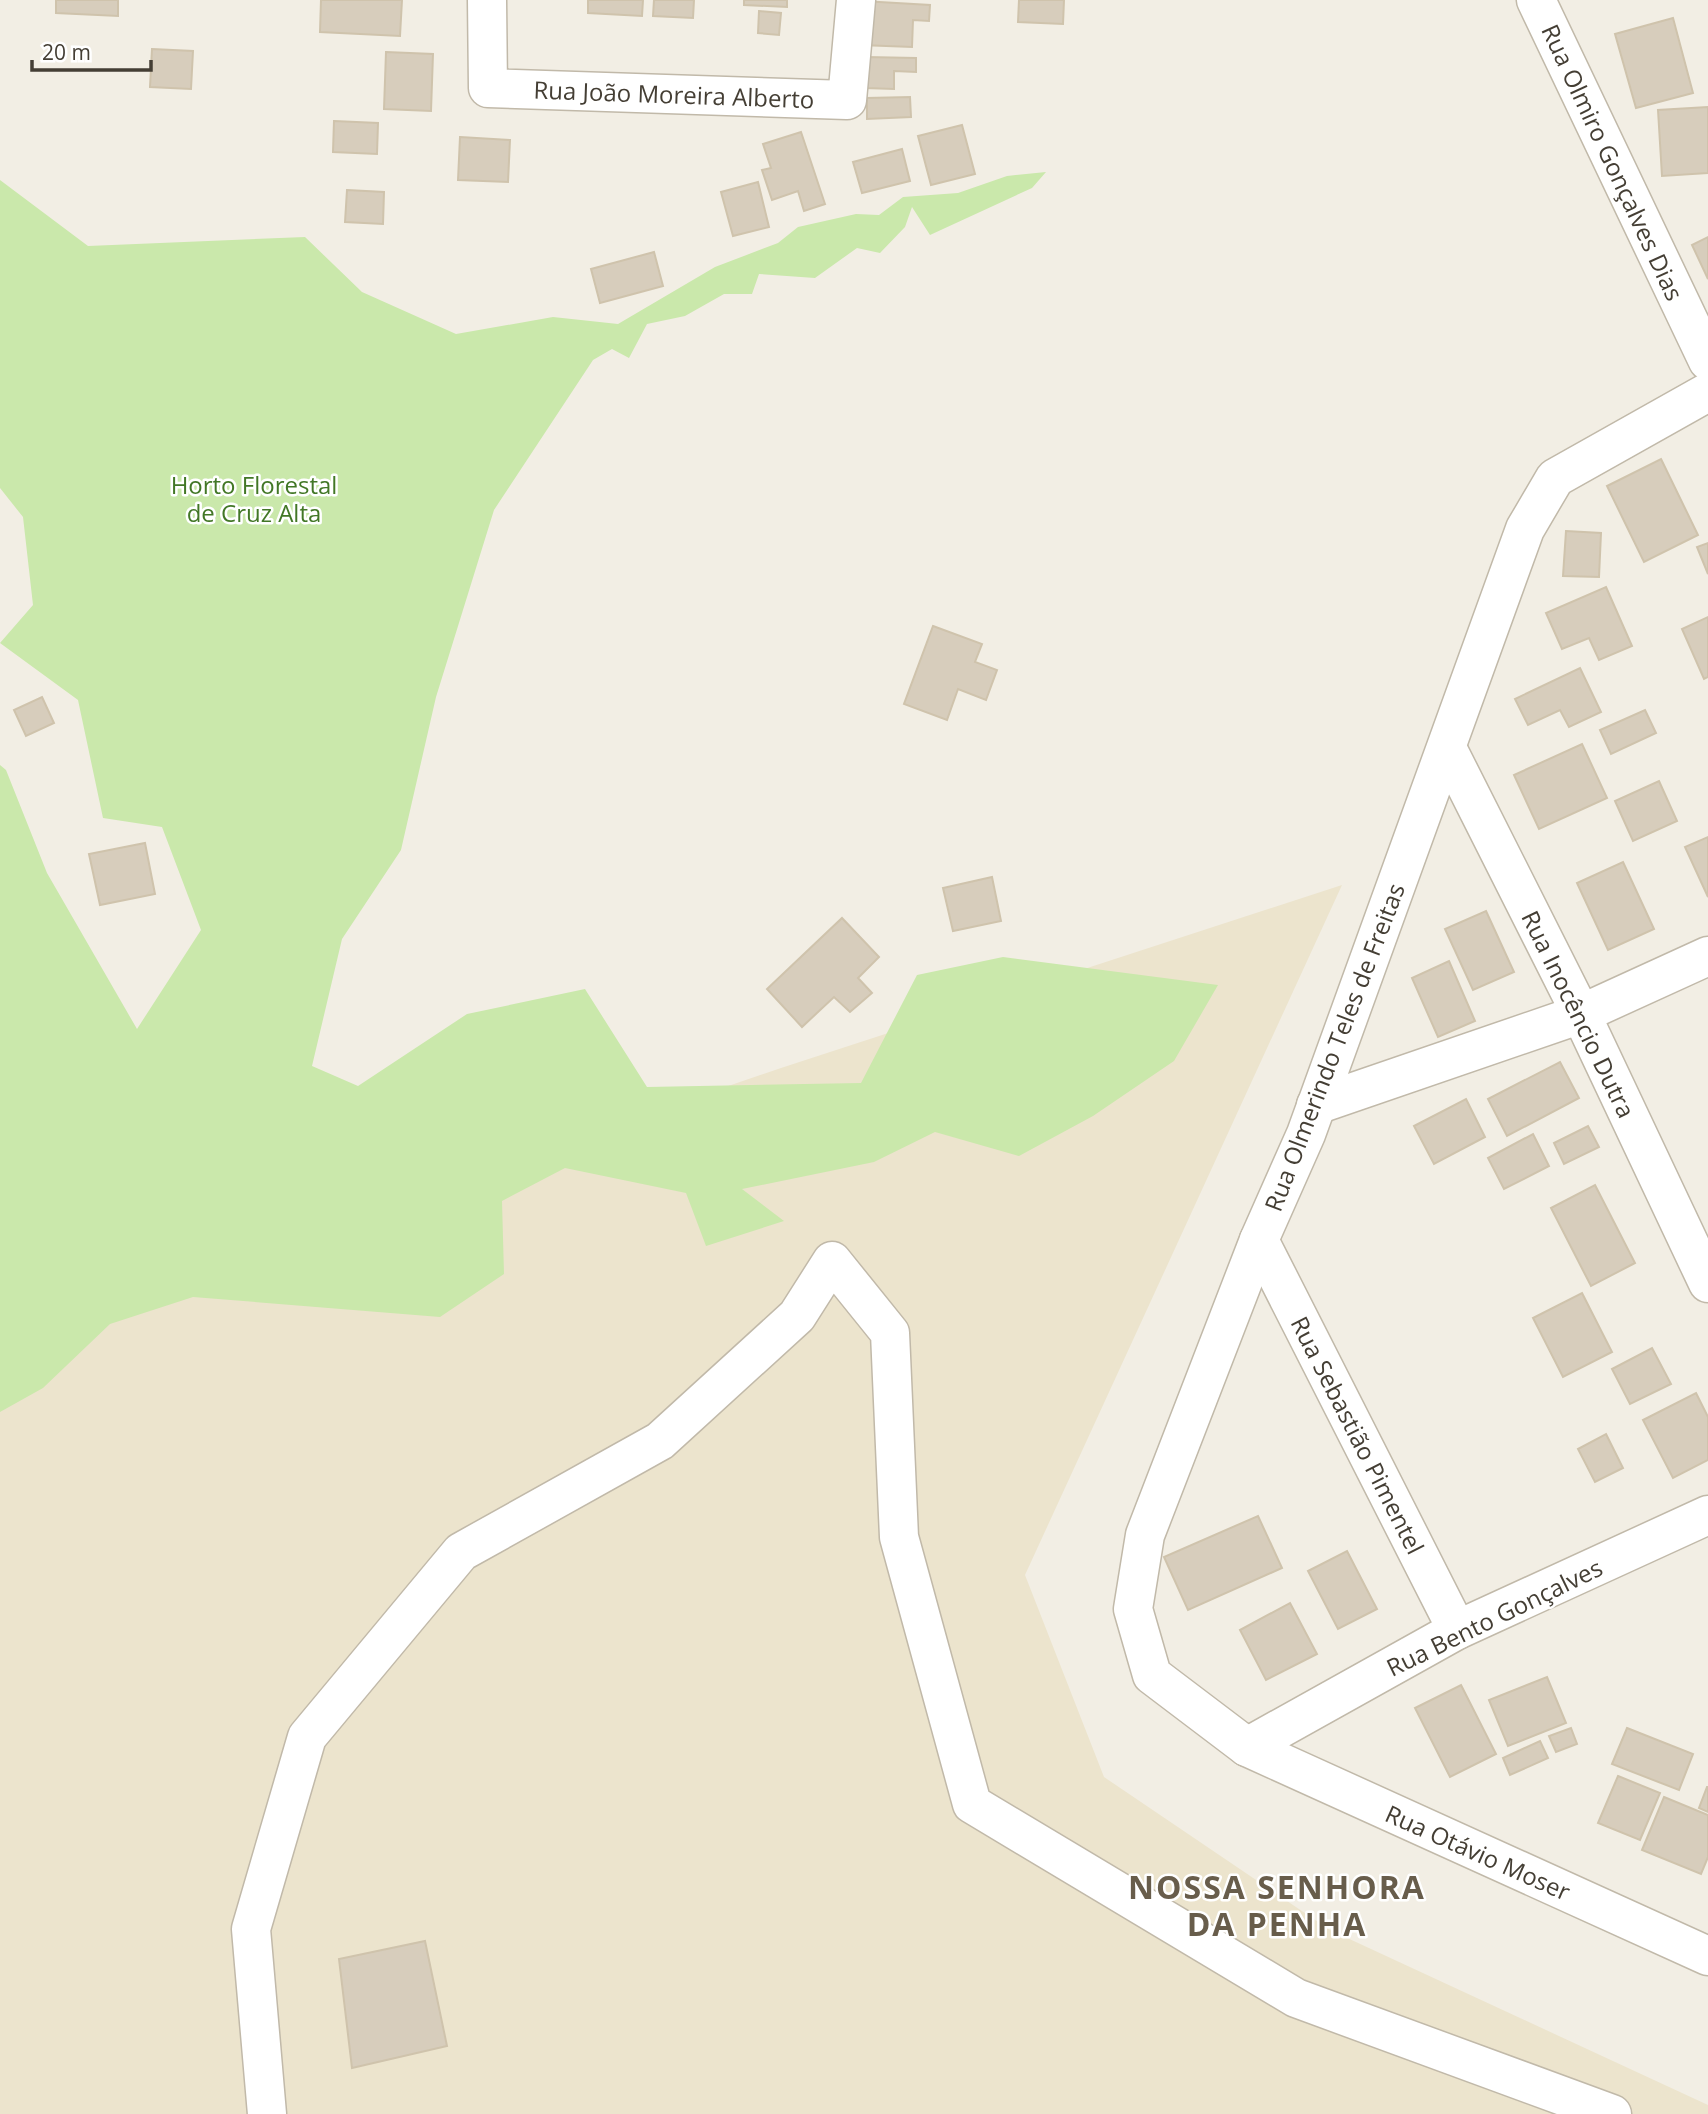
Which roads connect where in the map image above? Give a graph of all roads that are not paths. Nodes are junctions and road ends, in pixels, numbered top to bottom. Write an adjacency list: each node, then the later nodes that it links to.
1 (487, 0): 2 (street, Rua João Moreira Alberto)
2 (856, 0)
3 (1536, 0): 4 (street, Rua Olmiro Gonçalves Dias)
4 (1708, 361)
5 (1708, 392): 6 (street, Rua Olmerindo Teles de Freitas)
6 (1447, 748): 8 (street, Rua Inocêncio Dutra); 9 (street, Rua Olmerindo Teles de Freitas)
7 (1708, 956): 8 (street)
8 (1581, 1014): 9 (street); 11 (street, Rua Inocêncio Dutra)
9 (1317, 1105): 10 (street, Rua Olmerindo Teles de Freitas)
10 (1259, 1240): 13 (street, Rua Sebastião Pimentel); 14 (street, Rua Olmerindo Teles de Freitas)
11 (1708, 1283)
12 (1708, 1515): 13 (street, Rua Bento Gonçalves)
13 (1457, 1630): 14 (street, Rua Bento Gonçalves)
14 (1247, 1747): 15 (street, Rua Otávio Moser)
15 (1708, 1956)
16 (267, 2114): 17 (street)
17 (1612, 2114)

